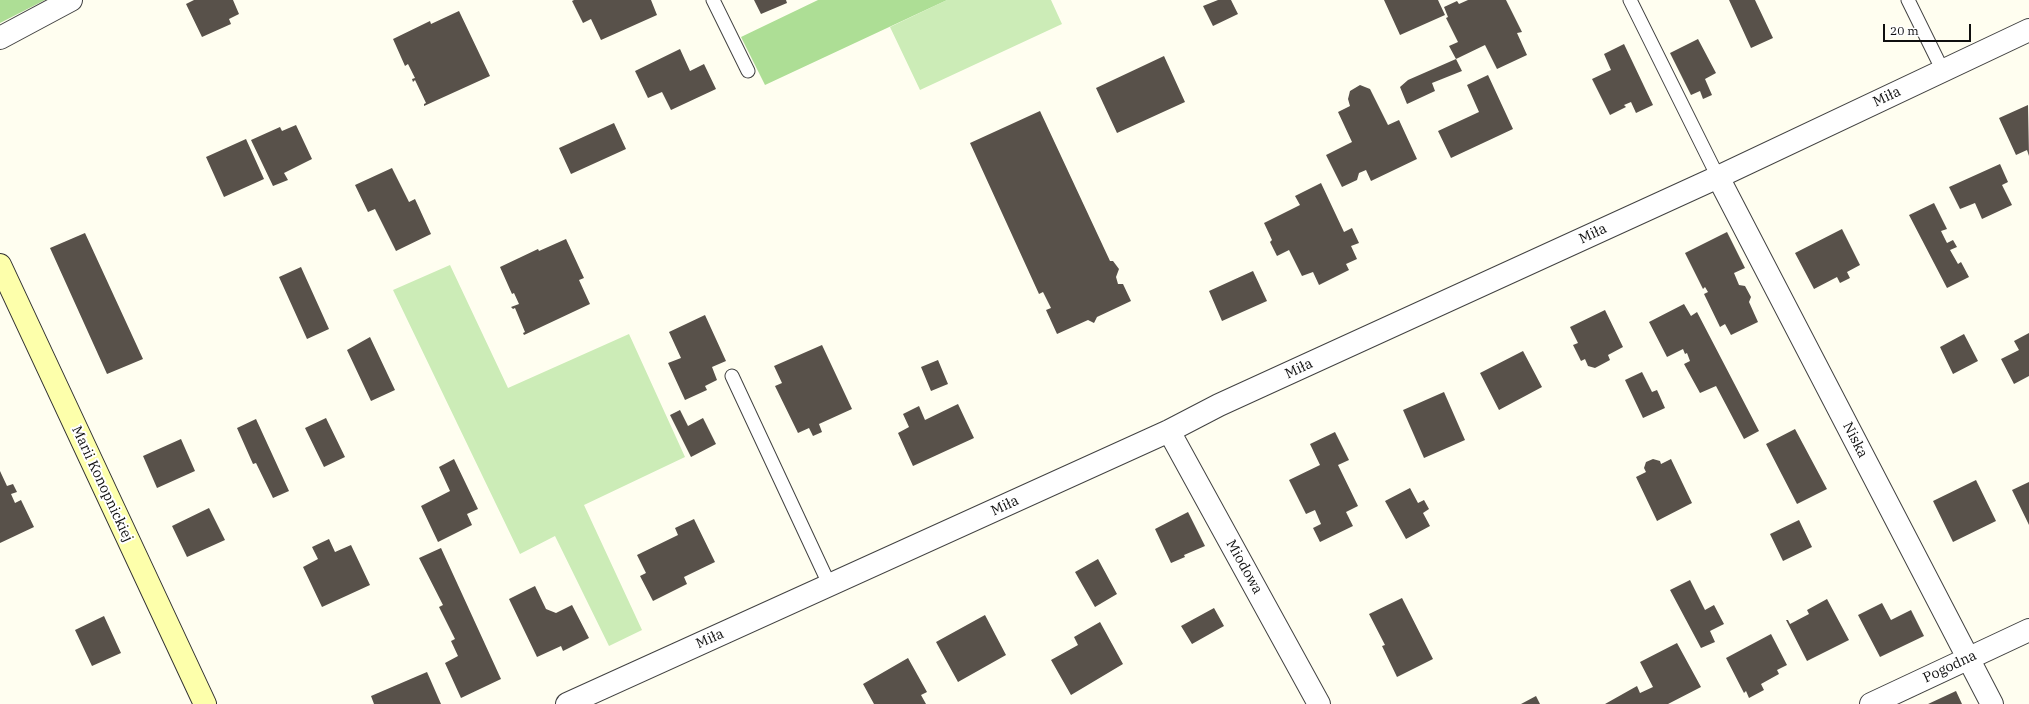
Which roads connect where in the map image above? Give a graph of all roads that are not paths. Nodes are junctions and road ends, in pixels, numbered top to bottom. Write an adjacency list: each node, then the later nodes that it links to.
1 (71, 0): 6 (street)
2 (713, 0): 7 (lane)
3 (1630, 0): 9 (lane)
4 (1908, 0): 8 (lane)
5 (2029, 30): 8 (street, Miła)
6 (0, 38)
7 (748, 71)
8 (1943, 71): 9 (street, Miła)
9 (1718, 177): 12 (street, Miła); 15 (street, Niska)
10 (0, 265): 17 (street, Marii Konopnickiej)
11 (732, 376): 13 (lane)
12 (1169, 430): 13 (street, Miła); 18 (street, Miodowa)
13 (830, 586): 16 (street, Miła)
14 (2029, 630): 15 (street, Pogodna)
15 (1968, 658): 19 (street, Pogodna); 20 (street, Niska)
16 (577, 702)
17 (205, 704)
18 (1319, 704)
19 (1871, 704)
20 (1992, 704)

